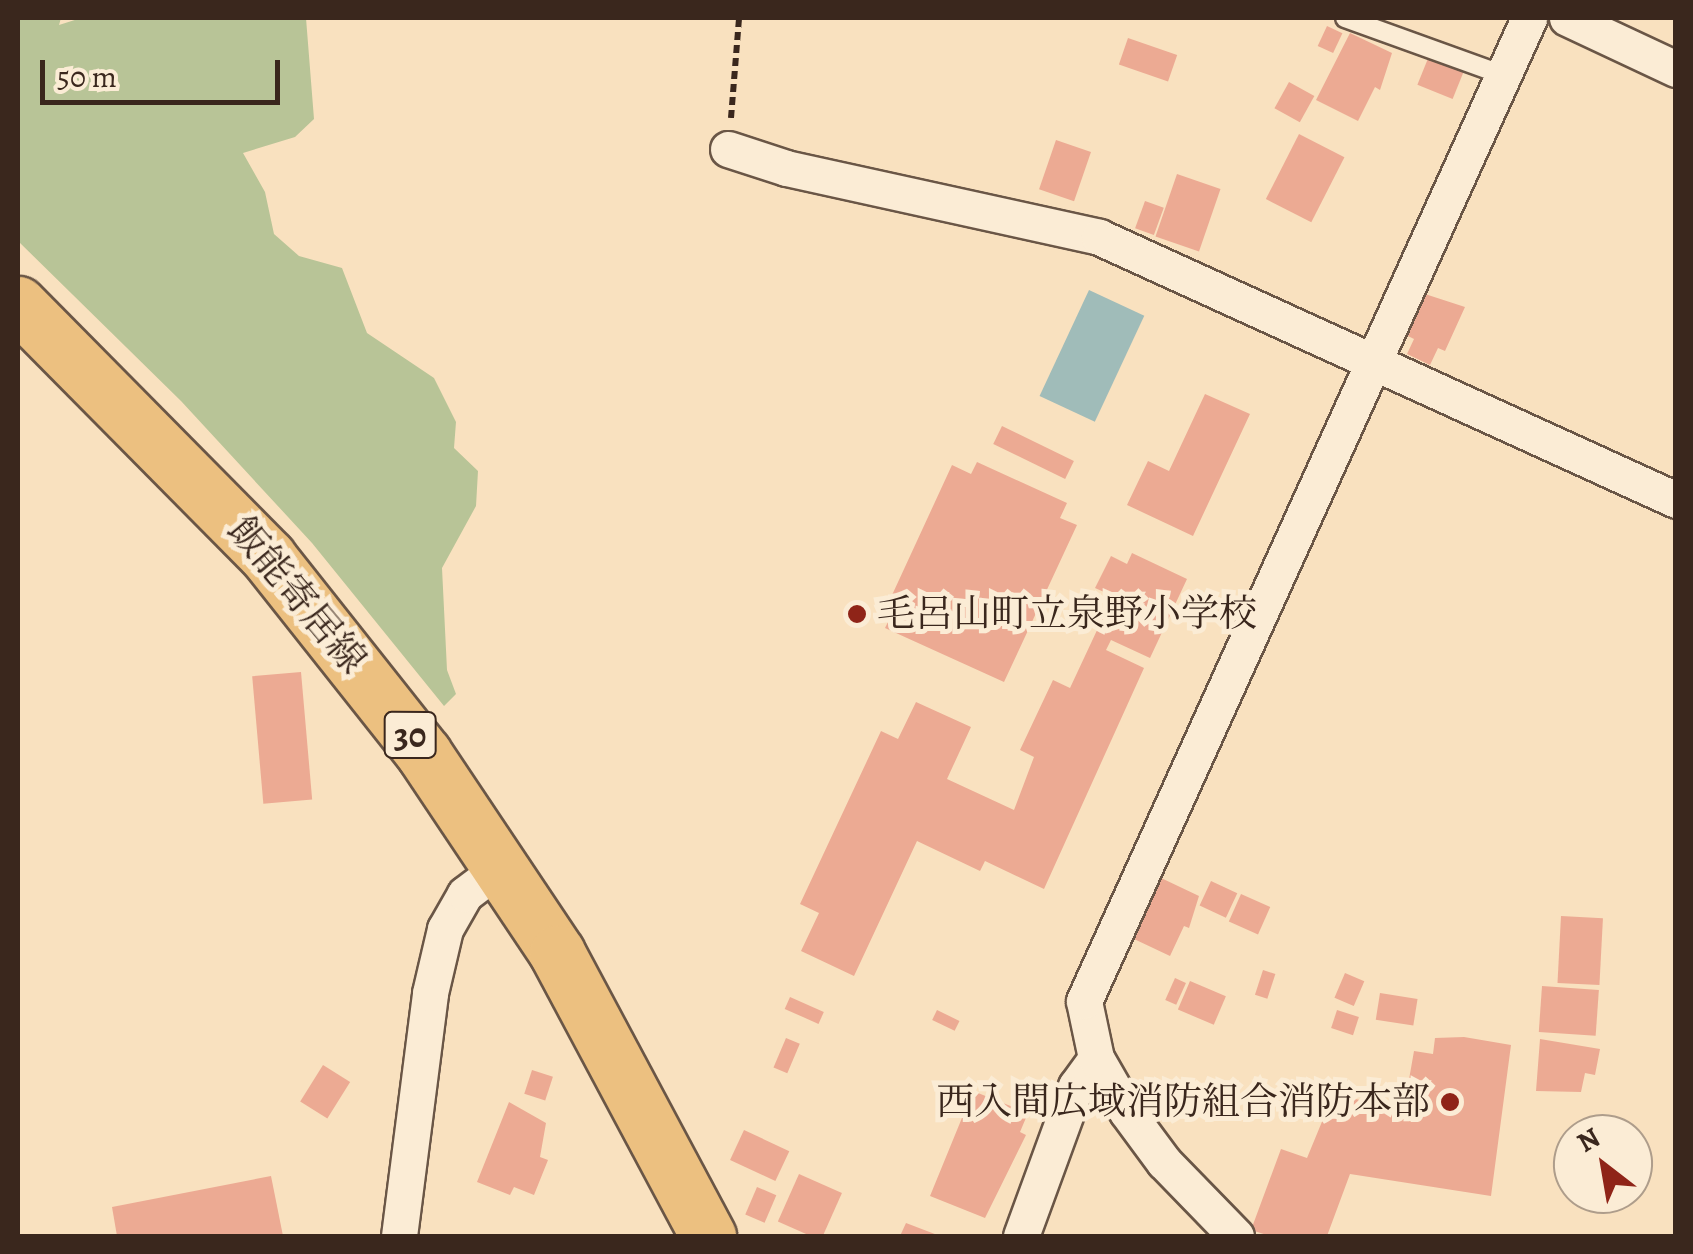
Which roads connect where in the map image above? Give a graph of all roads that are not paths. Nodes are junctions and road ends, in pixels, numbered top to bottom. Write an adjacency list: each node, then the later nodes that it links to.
1 (1345, 18): 5 (lane)
2 (1528, 18): 5 (street)
3 (1568, 18): 4 (street)
4 (1676, 69)
5 (1503, 75): 8 (street)
6 (728, 149): 8 (street)
7 (18, 304): 10 (main road, 飯能寄居線 / 30)
8 (1378, 361): 9 (street); 11 (street)
9 (1676, 500)
10 (502, 866): 12 (street); 13 (main road, 飯能寄居線 / 30)
11 (1096, 1058): 14 (street); 15 (street)
12 (399, 1236)
13 (708, 1236)
14 (1021, 1236)
15 (1236, 1236)

